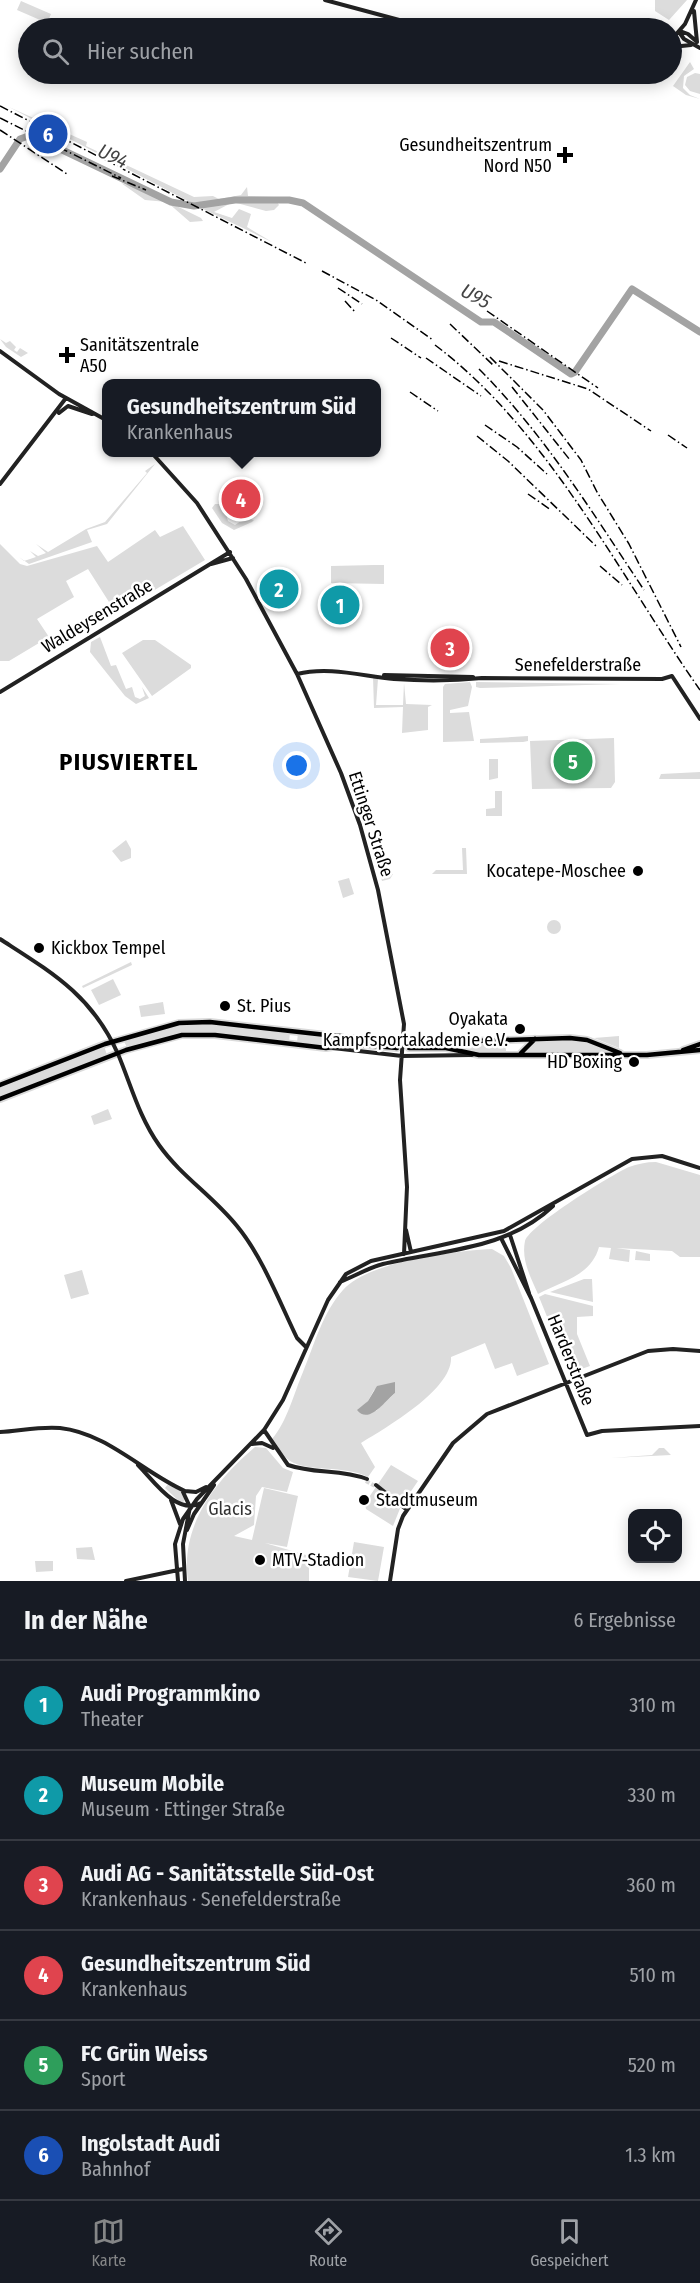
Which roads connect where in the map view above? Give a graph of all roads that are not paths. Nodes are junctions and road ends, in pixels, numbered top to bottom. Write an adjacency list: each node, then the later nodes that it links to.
1 (324, 0): 4 (main road)
2 (696, 0): 3 (main road)
3 (694, 7): 5 (main road); 7 (main road)
4 (392, 18)
5 (682, 26)
6 (682, 36): 7 (main road)
7 (698, 45): 8 (main road)
8 (682, 46)
9 (0, 351): 10 (main road)
10 (66, 398): 11 (main road); 12 (main road)
11 (96, 415): 12 (main road); 13 (main road)
12 (52, 418): 15 (main road)
13 (102, 418)
14 (155, 457): 16 (main road, Ettinger Straße)
15 (0, 484)
16 (230, 552): 17 (main road, Ettinger Straße); 18 (main road, Waldeysenstraße)
17 (233, 558): 18 (main road, Waldeysenstraße); 19 (main road, Ettinger Straße)
18 (208, 565): 20 (main road, Waldeysenstraße)
19 (297, 674): 21 (main road, Senefelderstraße); 27 (main road, Ettinger Straße)
20 (0, 692)
21 (700, 719)
22 (0, 939): 26 (main road)
23 (327, 1035): 26 (main road); 27 (main road); 29 (main road)
24 (535, 1039): 25 (main road); 39 (main road); 40 (main road)
25 (510, 1040): 28 (main road); 35 (main road)
26 (112, 1041): 38 (main road); 43 (main road)
27 (403, 1041): 28 (main road); 42 (main road, Ettinger Straße)
28 (474, 1041): 34 (main road)
29 (362, 1044): 31 (main road); 32 (main road)
30 (700, 1044): 37 (main road)
31 (326, 1048): 38 (main road); 42 (main road)
32 (397, 1048)
33 (409, 1048): 34 (main road)
34 (446, 1048): 41 (main road)
35 (511, 1049): 39 (main road); 41 (main road)
36 (700, 1050): 37 (main road)
37 (680, 1051): 40 (main road)
38 (117, 1053): 44 (main road); 58 (main road)
39 (521, 1053): 40 (main road)
40 (622, 1054)
41 (479, 1055): 42 (main road)
42 (402, 1056): 47 (main road, Ettinger Straße)
43 (0, 1084)
44 (0, 1099)
45 (700, 1168): 46 (main road)
46 (555, 1204): 48 (main road); 49 (main road)
47 (405, 1224): 53 (main road); 54 (main road, Ettinger Straße)
48 (522, 1229): 50 (main road); 52 (main road)
49 (504, 1231): 50 (main road); 51 (main road); 53 (main road)
50 (511, 1236): 51 (main road); 52 (main road, Harderstraße)
51 (502, 1240): 55 (main road); 57 (main road, Harderstraße)
52 (514, 1244): 57 (main road, Harderstraße)
53 (411, 1252): 54 (main road); 55 (main road)
54 (404, 1254): 55 (main road); 56 (main road)
55 (409, 1259): 56 (main road)
56 (340, 1282): 58 (main road)
57 (530, 1296): 60 (main road, Harderstraße)
58 (306, 1347): 62 (main road)
59 (700, 1351): 60 (main road)
60 (566, 1383): 61 (main road, Harderstraße); 75 (main road)
61 (700, 1426)
62 (264, 1430): 64 (main road); 65 (main road)
63 (0, 1432): 66 (main road)
64 (252, 1444): 65 (main road); 67 (main road)
65 (277, 1451): 68 (main road)
66 (136, 1463): 71 (main road); 72 (main road)
67 (219, 1479): 70 (main road); 73 (main road)
68 (367, 1480)
69 (375, 1485): 75 (main road)
70 (210, 1486): 71 (main road); 74 (main road)
71 (180, 1489): 74 (main road)
72 (170, 1497): 74 (main road); 76 (main road)
73 (201, 1503): 74 (main road); 77 (main road)
74 (190, 1507): 76 (main road); 77 (main road)
75 (407, 1510): 83 (main road)
76 (180, 1526): 78 (main road)
77 (183, 1539): 79 (main road)
78 (176, 1569): 79 (main road); 80 (main road); 81 (main road)
79 (183, 1569): 82 (main road)
80 (126, 1581)
81 (178, 1581)
82 (185, 1581)
83 (390, 1581)

